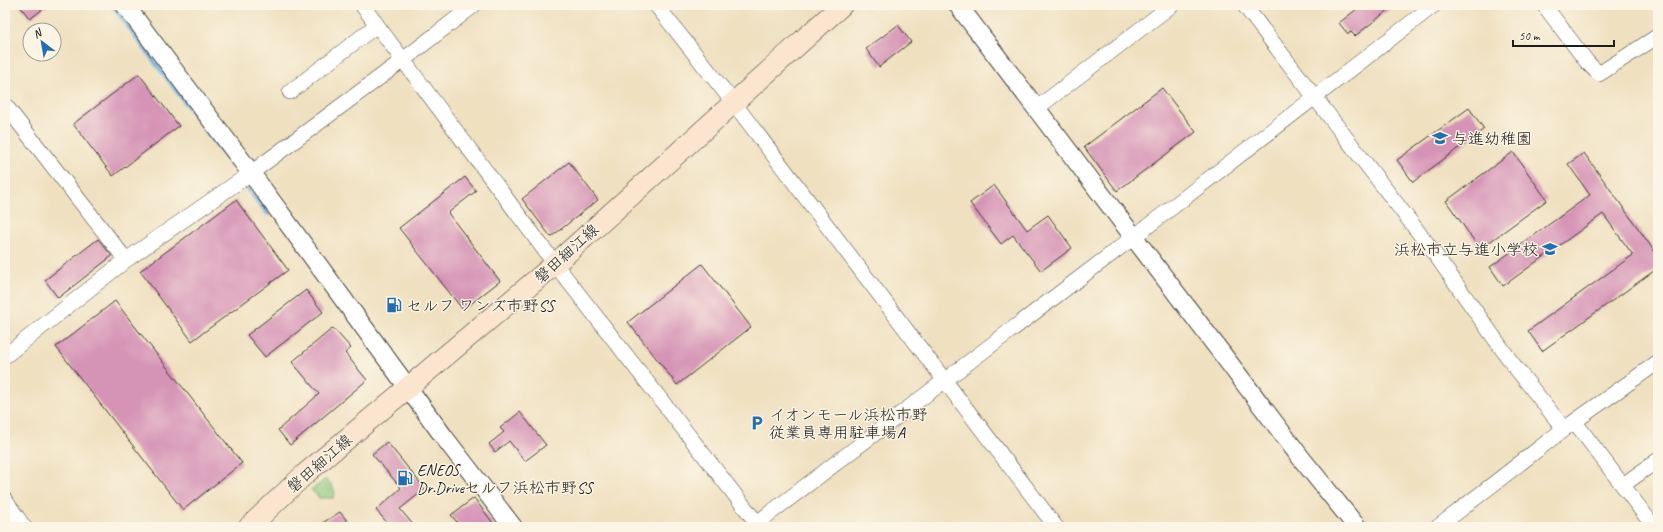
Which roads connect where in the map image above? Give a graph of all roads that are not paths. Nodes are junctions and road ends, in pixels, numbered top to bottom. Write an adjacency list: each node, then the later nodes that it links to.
1 (125, 5): 19 (street)
2 (362, 5): 11 (street)
3 (474, 5): 13 (street)
4 (656, 5): 16 (street)
5 (842, 5): 16 (main road, 磐田細江線)
6 (958, 5): 18 (street)
7 (1172, 5): 18 (street)
8 (1244, 5): 15 (street)
9 (1434, 5): 15 (street)
10 (1544, 5): 12 (street)
11 (377, 25): 13 (street); 14 (street)
12 (1658, 36)
13 (403, 60): 19 (street); 22 (street)
14 (290, 92)
15 (1315, 96): 20 (street); 27 (street)
16 (733, 102): 22 (main road, 磐田細江線); 25 (street)
17 (5, 105): 21 (street)
18 (1037, 108): 20 (street)
19 (251, 172): 21 (street); 26 (street)
20 (1135, 236): 25 (street); 36 (street)
21 (126, 260): 23 (street)
22 (555, 264): 26 (main road, 磐田細江線); 31 (street)
23 (5, 356)
24 (1658, 362): 27 (street)
25 (944, 381): 31 (street); 35 (street)
26 (408, 388): 33 (main road, 磐田細江線); 34 (street)
27 (1569, 426): 29 (street); 37 (street)
28 (1658, 460): 29 (street)
29 (1623, 485): 38 (street)
30 (5, 500): 32 (street)
31 (759, 525)
32 (24, 527)
33 (249, 527)
34 (513, 527)
35 (1056, 527)
36 (1357, 527)
37 (1438, 527)
38 (1654, 527)

